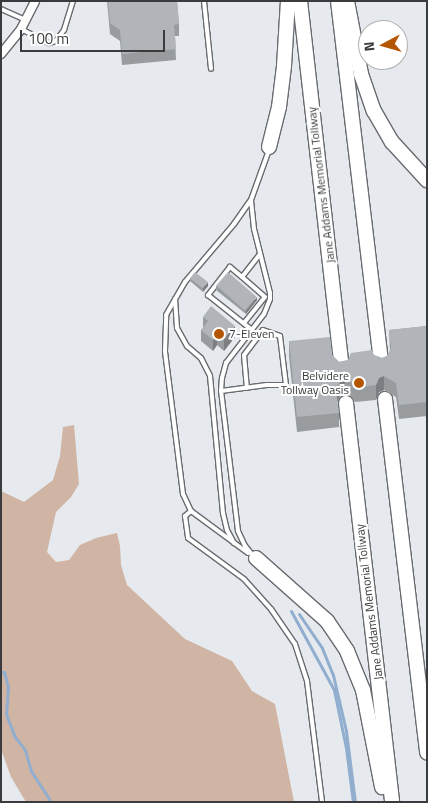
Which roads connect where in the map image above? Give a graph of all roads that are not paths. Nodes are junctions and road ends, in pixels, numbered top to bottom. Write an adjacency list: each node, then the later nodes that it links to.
1 (35, 1): 9 (street)
2 (73, 1): 10 (lane)
3 (204, 1): 12 (lane)
4 (288, 1): 13 (highway)
5 (300, 1): 22 (highway, Jane Addams Memorial Tollway)
6 (338, 1): 21 (highway)
7 (347, 1): 14 (highway)
8 (1, 9): 9 (lane)
9 (26, 20): 10 (street)
10 (21, 29): 11 (street)
11 (1, 54)
12 (211, 69)
13 (270, 147): 15 (lane)
14 (427, 180)
15 (251, 200): 16 (lane); 18 (lane)
16 (260, 254): 17 (lane); 20 (lane)
17 (242, 278): 19 (lane); 19 (lane)
18 (175, 299): 27 (lane); 28 (lane)
19 (244, 323): 20 (lane)
20 (252, 330): 24 (lane)
21 (381, 364)
22 (342, 368)
23 (247, 388): 23 (lane); 24 (lane)
24 (221, 391): 29 (lane)
25 (385, 399): 30 (highway)
26 (346, 403): 33 (highway, Jane Addams Memorial Tollway)
27 (191, 511): 28 (lane); 31 (lane)
28 (234, 544): 29 (lane)
29 (256, 558): 32 (highway)
30 (427, 753)
31 (322, 802)
32 (385, 802)
33 (392, 802)

